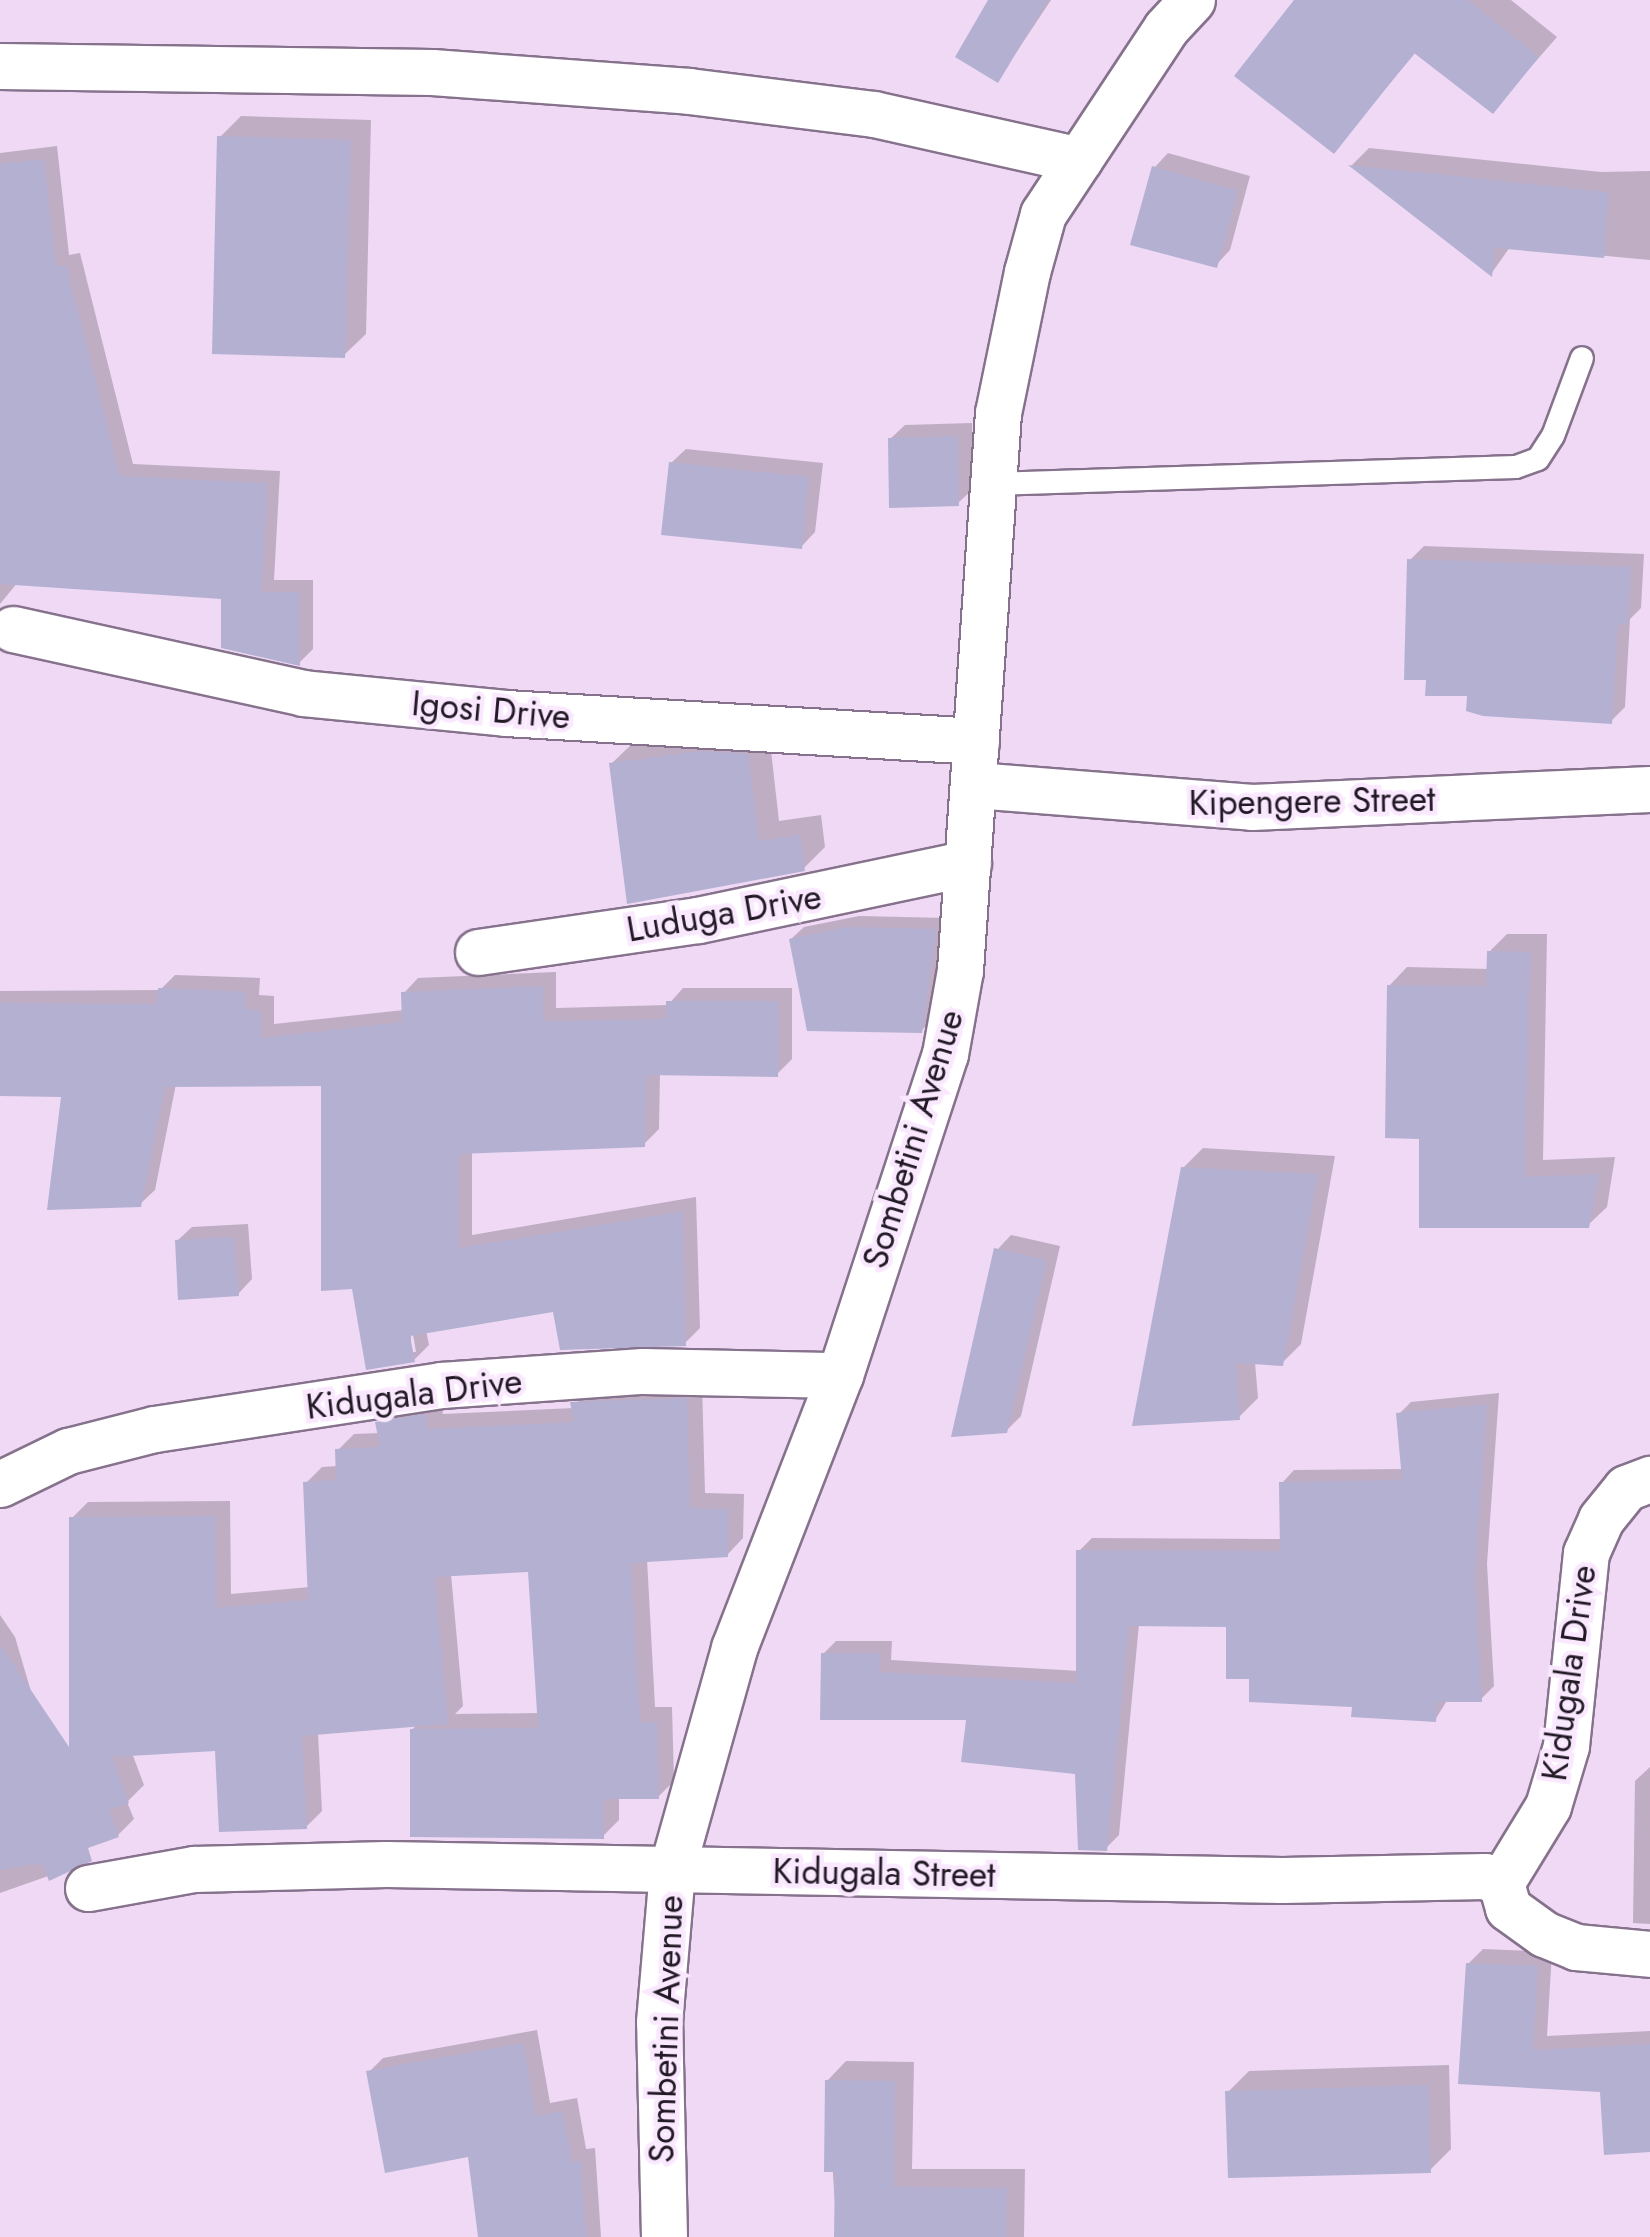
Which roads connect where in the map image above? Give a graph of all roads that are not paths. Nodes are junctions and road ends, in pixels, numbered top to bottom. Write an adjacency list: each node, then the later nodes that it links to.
1 (1192, 0): 3 (street, Sombetini Avenue)
2 (0, 66): 3 (street)
3 (1079, 160): 5 (street, Sombetini Avenue)
4 (1582, 358): 5 (lane)
5 (993, 484): 7 (street, Sombetini Avenue)
6 (12, 629): 7 (street, Igosi Drive)
7 (976, 763): 8 (street, Kipengere Street); 9 (street, Sombetini Avenue)
8 (1650, 788)
9 (968, 862): 10 (street, Luduga Drive); 11 (street, Sombetini Avenue)
10 (478, 952)
11 (840, 1375): 13 (street, Kidugala Drive); 14 (street, Sombetini Avenue)
12 (1650, 1479): 15 (street, Kidugala Drive)
13 (0, 1484)
14 (672, 1868): 15 (street, Kidugala Street); 16 (street, Kidugala Street); 18 (street, Sombetini Avenue)
15 (1501, 1883): 17 (street)
16 (88, 1888)
17 (1650, 1954)
18 (664, 2237)

